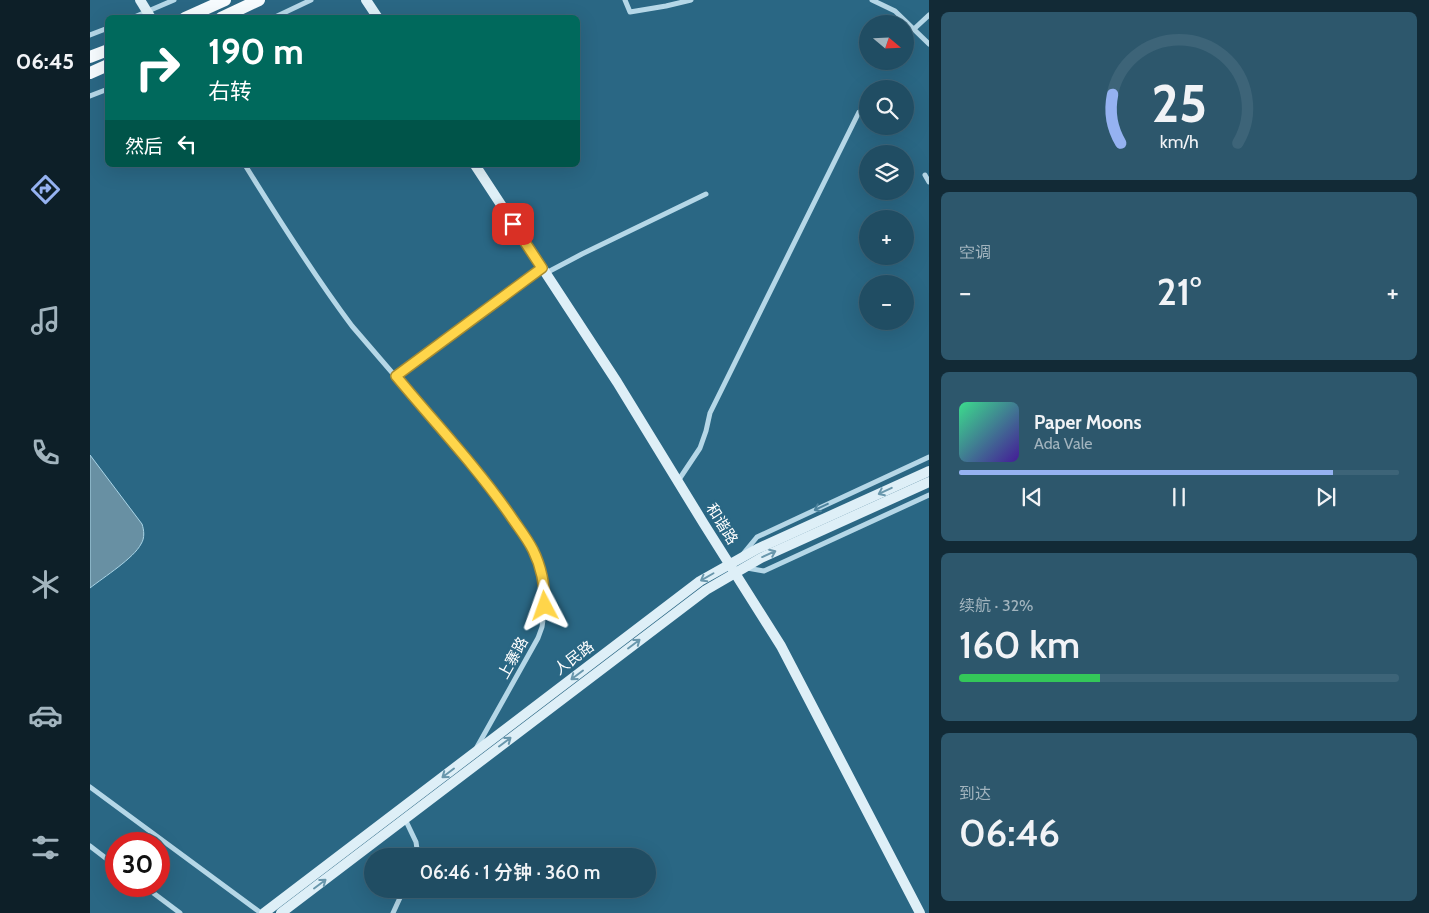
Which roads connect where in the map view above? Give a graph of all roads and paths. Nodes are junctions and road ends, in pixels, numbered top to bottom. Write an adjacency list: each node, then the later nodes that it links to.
1 (140, 0): 10 (street)
2 (174, 0): 10 (street)
3 (225, 0): 11 (main road)
4 (260, 0): 12 (main road)
5 (311, 0): 13 (street)
6 (366, 0): 14 (street)
7 (625, 0): 8 (street)
8 (691, 0)
9 (872, 0): 15 (street)
10 (149, 14)
11 (192, 15)
12 (228, 15)
13 (279, 15)
14 (376, 15)
15 (898, 15)
16 (929, 15): 18 (street)
17 (105, 29): 19 (street)
18 (914, 29): 20 (street)
19 (90, 35)
20 (929, 44)
21 (105, 51): 22 (main road)
22 (90, 57)
23 (105, 66): 24 (main road)
24 (90, 72)
25 (105, 90): 26 (street)
26 (90, 96)
27 (859, 112): 37 (street)
28 (245, 167): 34 (street, 上寨路)
29 (476, 167): 33 (street, 和谐路)
30 (926, 175): 31 (street)
31 (929, 182)
32 (706, 194): 33 (street)
33 (544, 271): 34 (street); 37 (street, 和谐路)
34 (396, 376): 41 (street, 上寨路)
35 (929, 457): 40 (street, one-way to 40)
36 (929, 471): 40 (street, 人民路, one-way to 40)
37 (678, 481): 40 (street, 和谐路)
38 (929, 482): 40 (street, 人民路, one-way to 38)
39 (929, 495): 40 (street)
40 (736, 566): 41 (street, 人民路, one-way to 41); 43 (street, 人民路, one-way to 40); 53 (street, 和谐路)
41 (473, 754): 50 (street, 人民路, one-way to 50)
42 (90, 788): 50 (street)
43 (405, 819): 45 (street); 51 (street, 人民路, one-way to 43)
44 (90, 846): 46 (street)
45 (417, 848)
46 (105, 858)
47 (159, 897): 49 (street)
48 (400, 898): 52 (street)
49 (180, 913)
50 (263, 913)
51 (281, 913)
52 (394, 913)
53 (920, 913)

